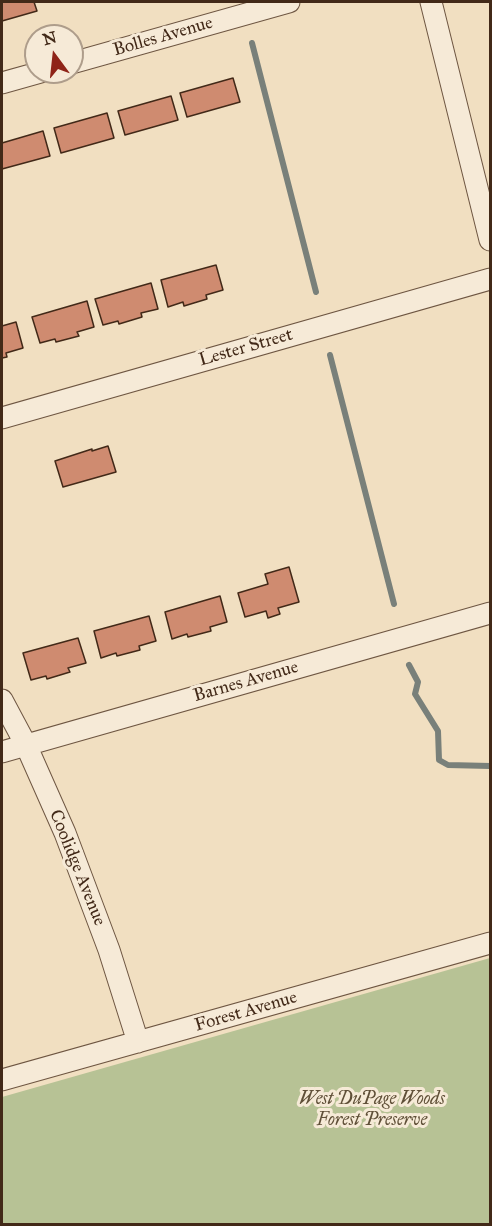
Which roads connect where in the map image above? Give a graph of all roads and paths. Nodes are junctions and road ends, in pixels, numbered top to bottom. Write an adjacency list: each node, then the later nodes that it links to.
1 (289, 2): 3 (street, Bolles Avenue)
2 (431, 2): 6 (street)
3 (84, 60)
4 (24, 77): 5 (street)
5 (2, 83)
6 (490, 240)
7 (490, 279): 8 (street, Lester Street)
8 (2, 418)
9 (490, 613): 11 (street, Barnes Avenue)
10 (2, 700): 11 (street, Coolidge Avenue)
11 (26, 745): 12 (street, Barnes Avenue); 14 (street, Coolidge Avenue)
12 (2, 752)
13 (490, 943): 14 (street, Forest Avenue)
14 (138, 1042): 15 (street, Forest Avenue)
15 (2, 1080)

